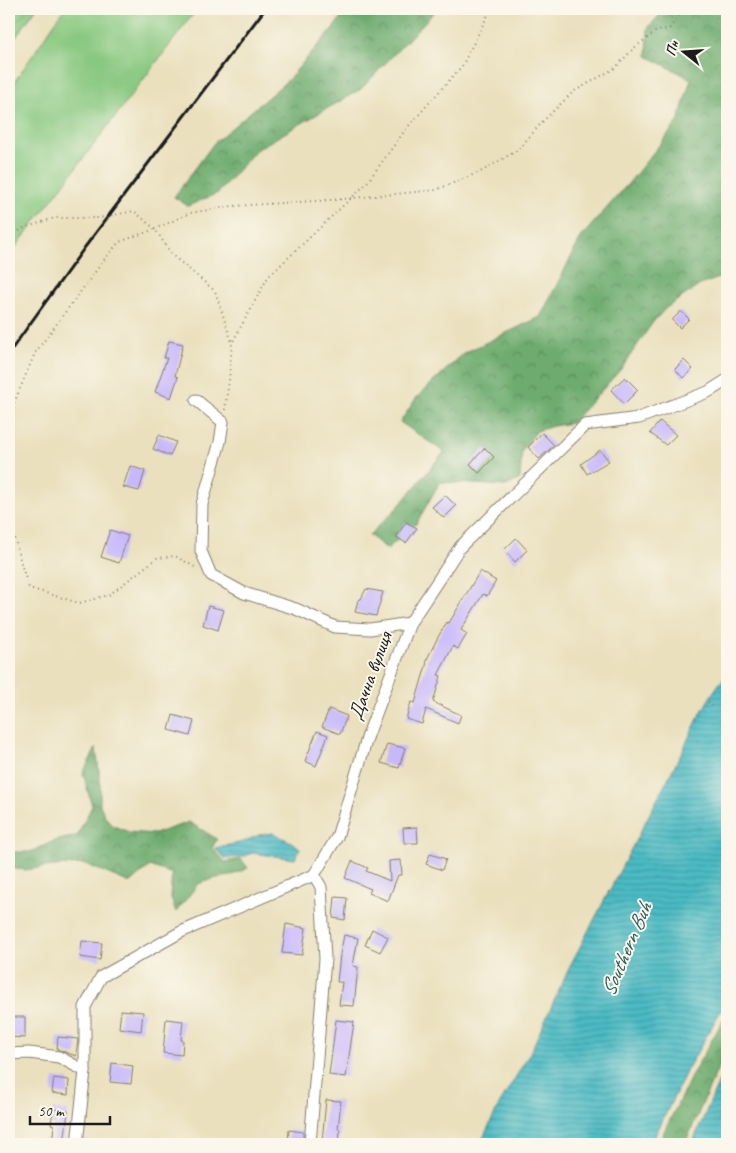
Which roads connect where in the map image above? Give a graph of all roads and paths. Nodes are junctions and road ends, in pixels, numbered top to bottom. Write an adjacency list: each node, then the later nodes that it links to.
1 (491, 9): 3 (path)
2 (683, 9): 3 (path)
3 (349, 198): 4 (path); 6 (path)
4 (155, 229): 5 (path); 6 (path); 10 (path)
5 (9, 242)
6 (232, 343): 11 (path)
7 (727, 380): 15 (street, Дачна вулиця)
8 (9, 400): 10 (path)
9 (196, 400): 11 (street)
10 (14, 403): 12 (path)
11 (223, 422): 14 (street)
12 (9, 472)
13 (9, 514): 14 (path)
14 (211, 575): 15 (street)
15 (410, 623): 18 (street, Дачна вулиця)
16 (708, 702): 17 (path)
17 (712, 706)
18 (314, 875): 22 (street); 24 (street)
19 (609, 892): 20 (path)
20 (614, 895)
21 (9, 1054): 22 (street)
22 (84, 1072): 23 (street)
23 (77, 1144)
24 (310, 1144)

